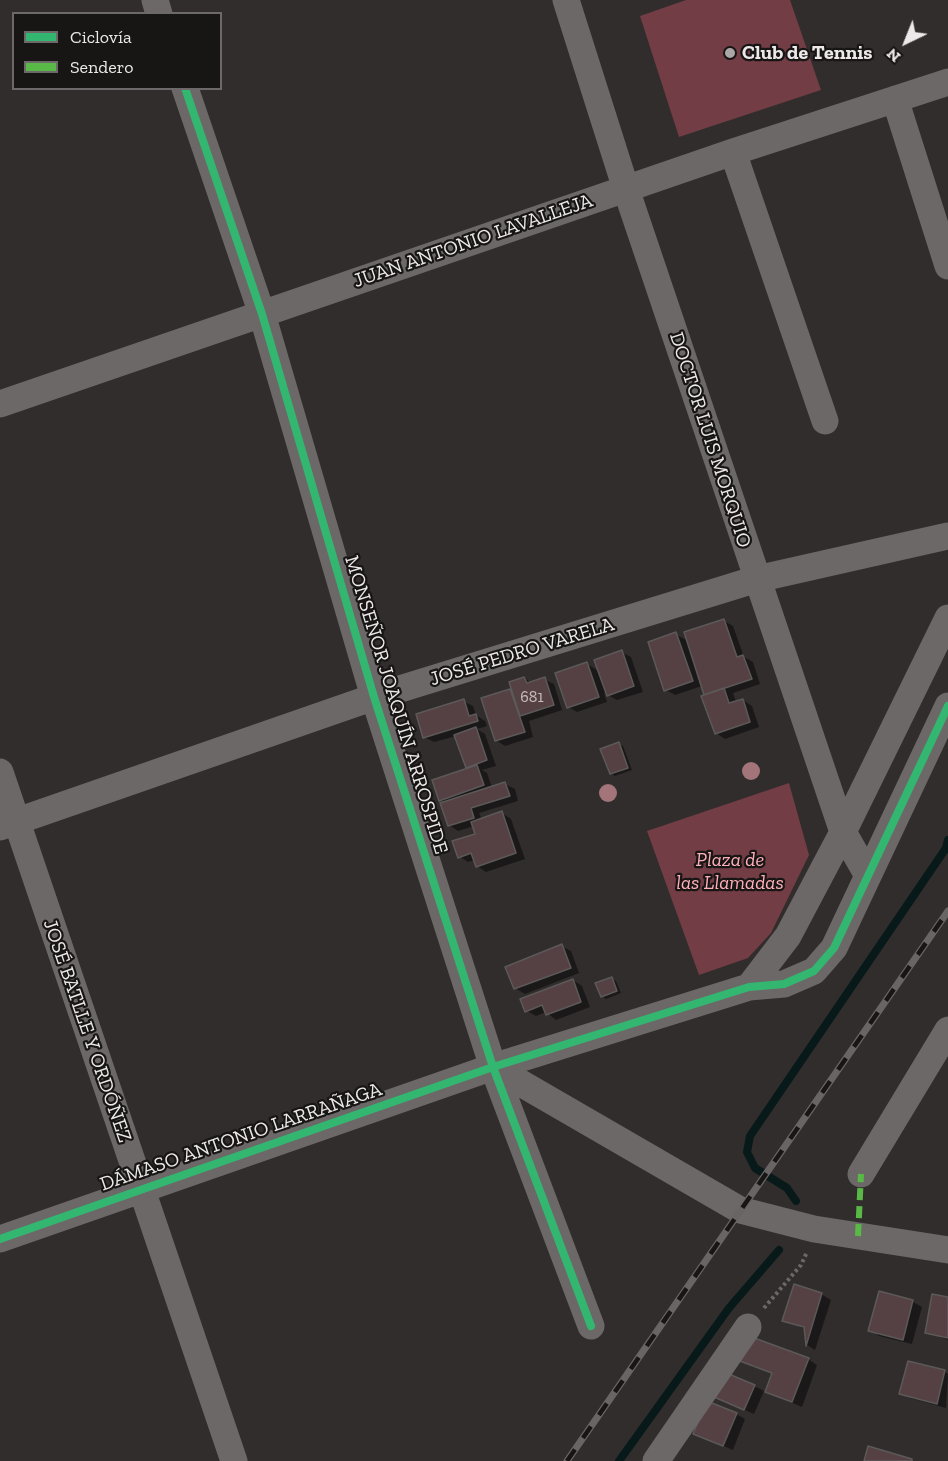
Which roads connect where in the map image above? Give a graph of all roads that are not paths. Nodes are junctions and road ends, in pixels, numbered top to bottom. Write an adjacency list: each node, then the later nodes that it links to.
1 (566, 0): 6 (street, DOCTOR LUIS MORQUIO)
2 (948, 82): 4 (street, JUAN ANTONIO LAVALLEJA)
3 (186, 90): 8 (street, MONSEÑOR JOAQUÍN ARROSPIDE)
4 (895, 99): 5 (street, JUAN ANTONIO LAVALLEJA); 7 (street)
5 (733, 152): 6 (street, JUAN ANTONIO LAVALLEJA); 10 (street)
6 (626, 189): 8 (street, JUAN ANTONIO LAVALLEJA); 12 (street, DOCTOR LUIS MORQUIO)
7 (948, 266)
8 (262, 314): 9 (street, JUAN ANTONIO LAVALLEJA); 14 (street, MONSEÑOR JOAQUÍN ARROSPIDE)
9 (0, 404)
10 (825, 421)
11 (948, 536): 12 (street, JOSÉ PEDRO VARELA)
12 (756, 579): 14 (street, JOSÉ PEDRO VARELA); 18 (street, DOCTOR LUIS MORQUIO)
13 (948, 618): 18 (street)
14 (374, 697): 17 (street, JOSÉ PEDRO VARELA); 22 (street, MONSEÑOR JOAQUÍN ARROSPIDE)
15 (948, 706): 19 (street, DÁMASO ANTONIO LARRAÑAGA)
16 (0, 772): 17 (street, JOSÉ BATLLE Y ORDÓÑEZ)
17 (8, 824): 24 (street, JOSÉ BATLLE Y ORDÓÑEZ)
18 (843, 832): 19 (street, DOCTOR LUIS MORQUIO); 20 (street)
19 (867, 874): 20 (street, DÁMASO ANTONIO LARRAÑAGA)
20 (748, 987): 22 (street, DÁMASO ANTONIO LARRAÑAGA)
21 (948, 1030): 23 (street)
22 (493, 1067): 24 (street, DÁMASO ANTONIO LARRAÑAGA); 26 (street); 27 (street, MONSEÑOR JOAQUÍN ARROSPIDE)
23 (861, 1174)
24 (141, 1190): 25 (street, DÁMASO ANTONIO LARRAÑAGA); 29 (street, JOSÉ BATLLE Y ORDÓÑEZ)
25 (0, 1239)
26 (948, 1250)
27 (591, 1326)
28 (748, 1326): 30 (street)
29 (234, 1461)
30 (656, 1461)

